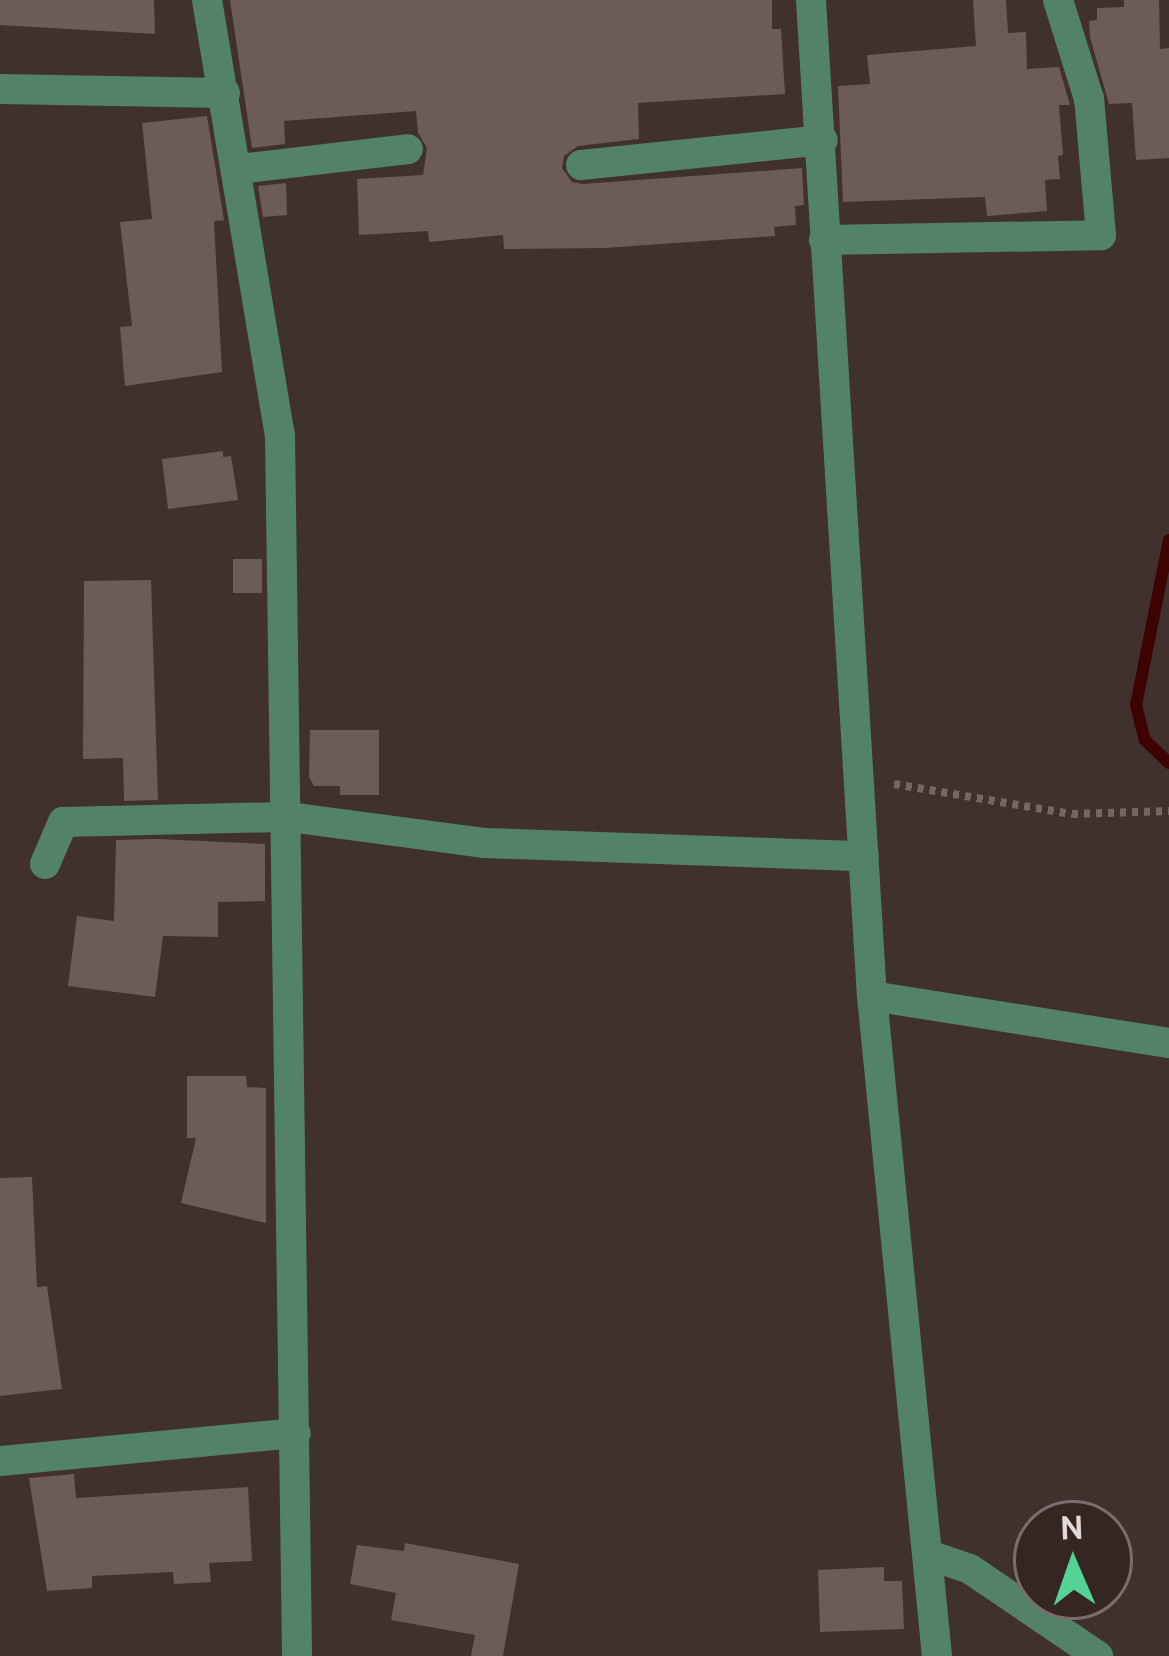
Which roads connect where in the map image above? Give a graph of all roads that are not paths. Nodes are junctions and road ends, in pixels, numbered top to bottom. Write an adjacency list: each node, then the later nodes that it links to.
1 (207, 0): 5 (street)
2 (811, 0): 6 (street)
3 (1058, 0): 10 (street)
4 (0, 89): 5 (street)
5 (225, 93): 9 (street)
6 (823, 140): 8 (street); 10 (street)
7 (408, 149): 9 (street)
8 (580, 165)
9 (239, 169): 11 (street)
10 (824, 240): 12 (street)
11 (289, 817): 12 (street); 13 (street); 16 (street)
12 (864, 856): 14 (street)
13 (46, 864)
14 (872, 996): 15 (street); 18 (street)
15 (1169, 1043)
16 (296, 1433): 17 (street); 19 (street)
17 (0, 1461)
18 (929, 1556): 20 (street); 21 (street)
19 (297, 1656)
20 (937, 1656)
21 (1098, 1656)

